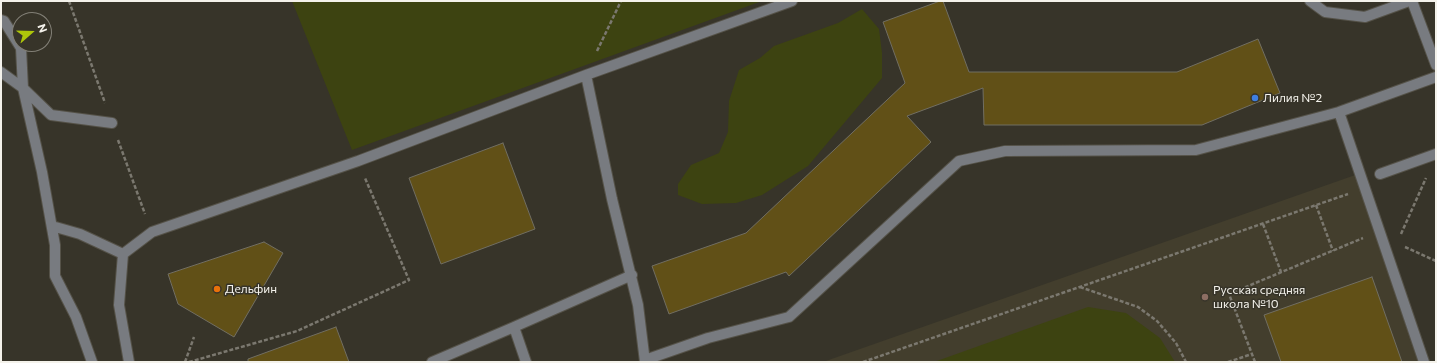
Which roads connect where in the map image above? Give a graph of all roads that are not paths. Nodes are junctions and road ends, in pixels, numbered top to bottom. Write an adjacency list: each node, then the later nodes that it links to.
1 (792, 1): 7 (street)
2 (1310, 1): 3 (street)
3 (1410, 1): 5 (street)
4 (1, 20): 9 (street)
5 (1436, 65)
6 (1, 72): 9 (street)
7 (586, 75): 15 (street); 16 (street)
8 (1436, 77): 10 (street)
9 (23, 88): 11 (street); 14 (street)
10 (1339, 112): 18 (street); 23 (street)
11 (112, 123)
12 (1436, 154): 13 (street)
13 (1380, 174)
14 (52, 226): 15 (street); 19 (street)
15 (123, 254): 20 (street)
16 (632, 274): 17 (street); 18 (street)
17 (514, 327): 21 (street); 22 (street)
18 (645, 361)
19 (92, 362)
20 (130, 362)
21 (432, 362)
22 (526, 362)
23 (1424, 362)

